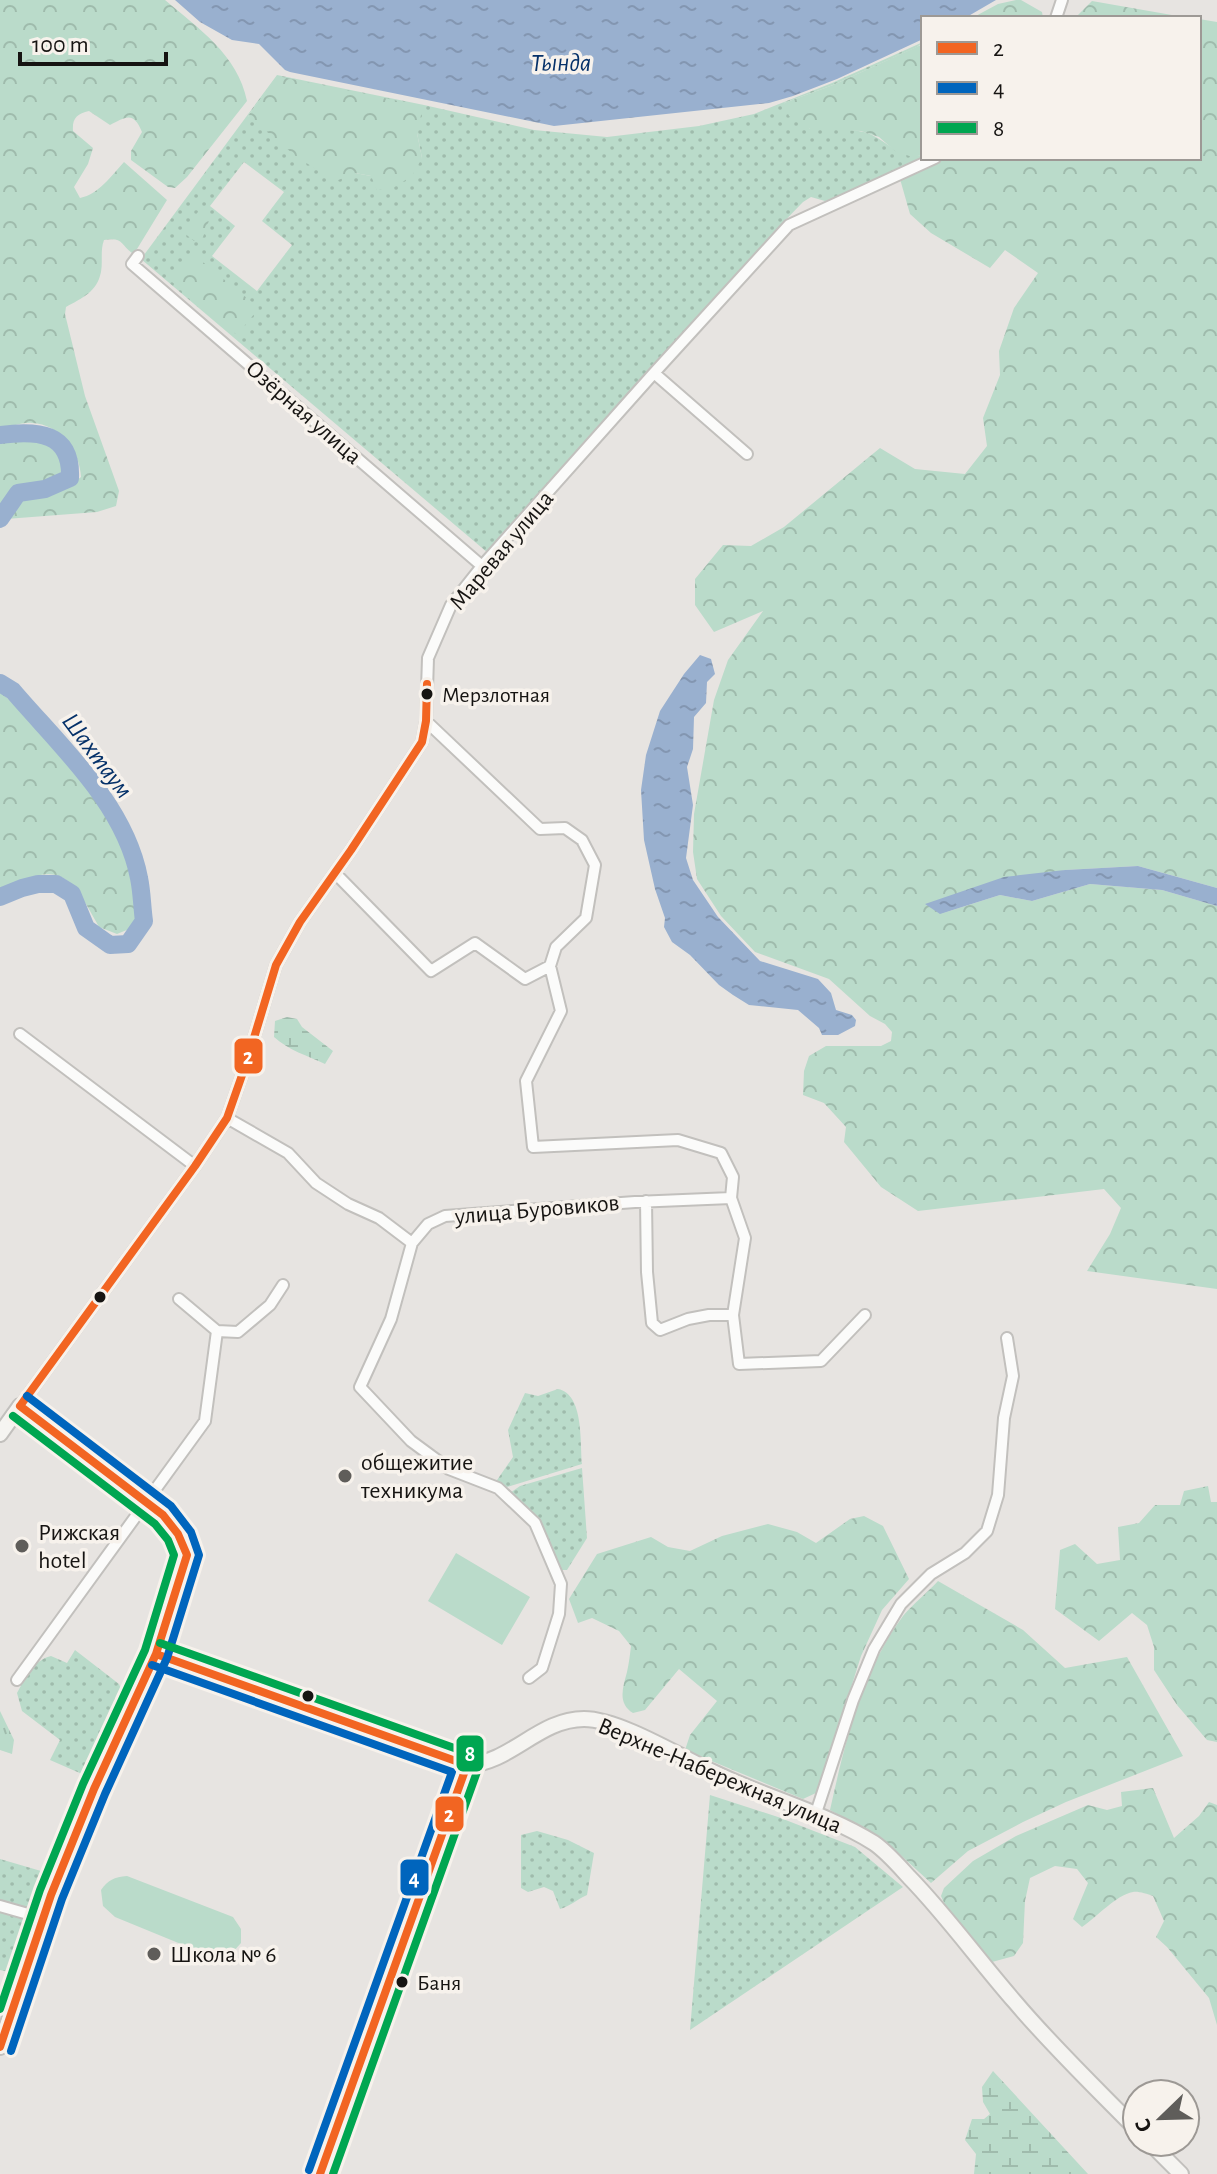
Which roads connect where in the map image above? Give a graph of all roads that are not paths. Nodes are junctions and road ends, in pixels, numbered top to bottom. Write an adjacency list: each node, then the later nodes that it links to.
1 (931, 160): 3 (street, Маревая улица)
2 (138, 256): 5 (street, Озёрная улица)
3 (654, 373): 4 (street); 5 (street, Маревая улица)
4 (747, 454)
5 (482, 566): 6 (street, Маревая улица)
6 (426, 721): 7 (street, Маревая улица); 8 (street)
7 (335, 873): 8 (street); 10 (street, Маревая улица)
8 (550, 966): 12 (street)
9 (20, 1034): 11 (street)
10 (227, 1118): 11 (street, Маревая улица); 14 (street)
11 (195, 1166): 21 (street, Маревая улица)
12 (731, 1198): 13 (street, улица Буровиков); 17 (street)
13 (646, 1201): 14 (street, улица Буровиков); 17 (street, улица Буровиков)
14 (412, 1243): 25 (street)
15 (283, 1285): 19 (street)
16 (179, 1299): 19 (street)
17 (733, 1315): 18 (street)
18 (865, 1315)
19 (217, 1331): 23 (street)
20 (1007, 1338): 28 (street)
21 (20, 1406): 22 (street); 23 (street)
22 (0, 1434)
23 (146, 1502): 24 (street); 26 (street)
24 (156, 1654): 27 (street); 30 (street)
25 (529, 1678)
26 (17, 1680)
27 (467, 1765): 28 (street, Верхне-Набережная улица); 34 (street)
28 (815, 1816): 32 (street, Верхне-Набережная улица)
29 (0, 1906): 30 (street)
30 (42, 1918): 31 (street)
31 (0, 2047)
32 (1121, 2113)
33 (1165, 2158): 35 (street)
34 (320, 2174)
35 (1181, 2174)

